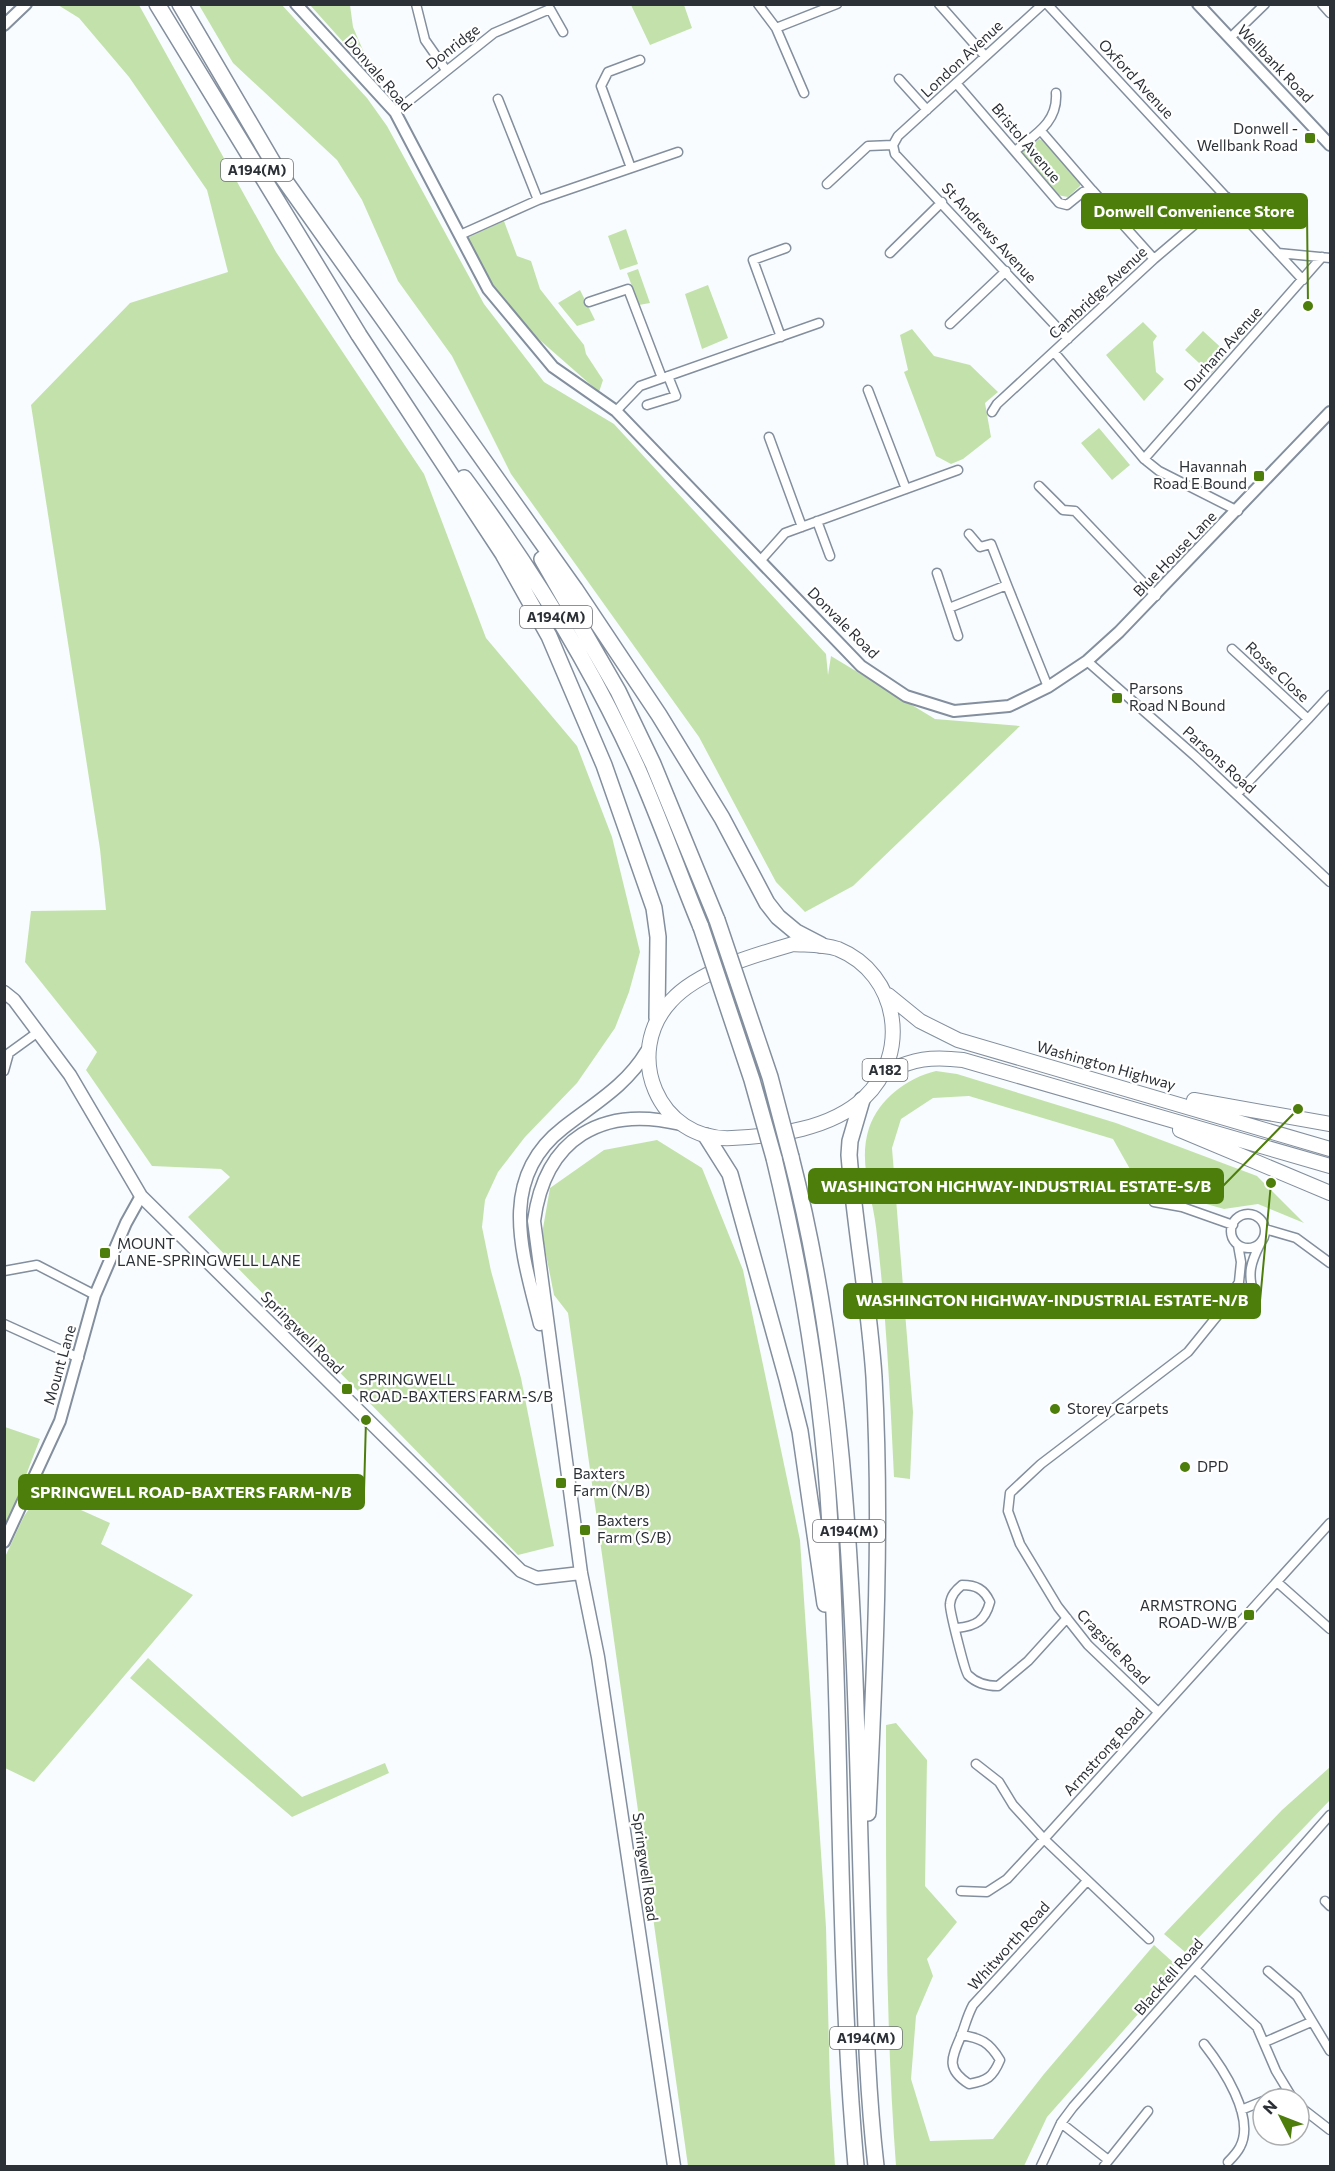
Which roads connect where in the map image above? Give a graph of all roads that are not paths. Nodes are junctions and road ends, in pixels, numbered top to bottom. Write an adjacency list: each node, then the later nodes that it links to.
1 (26, 4): 16 (street)
2 (157, 4): 52 (highway, A194(M))
3 (180, 4): 62 (highway, A194(M))
4 (296, 4): 29 (street, Donvale Road)
5 (416, 4): 22 (street)
6 (532, 4): 15 (street)
7 (758, 4): 17 (street)
8 (837, 4): 17 (street)
9 (939, 4): 20 (street)
10 (1045, 4): 20 (street, London Avenue); 38 (street, Oxford Avenue)
11 (1198, 4): 19 (street, Wellbank Road)
12 (1264, 4): 19 (street)
13 (1322, 4): 14 (street)
14 (1330, 13)
15 (535, 15): 18 (street); 22 (street, Donridge)
16 (4, 25)
17 (776, 28): 25 (street)
18 (563, 32)
19 (1230, 38): 32 (street, Wellbank Road)
20 (985, 56): 24 (street, London Avenue)
21 (640, 60): 35 (street)
22 (446, 70): 29 (street, Donridge)
23 (899, 79): 28 (street, London Avenue)
24 (956, 83): 28 (street, London Avenue); 33 (street, Bristol Avenue)
25 (804, 93)
26 (1056, 93): 30 (street)
27 (498, 99): 39 (street)
28 (927, 110): 31 (street, London Avenue)
29 (395, 112): 41 (street, Donvale Road)
30 (1041, 131): 33 (street); 37 (street)
31 (892, 145): 36 (street); 40 (street, St Andrews Avenue)
32 (1330, 145)
33 (1015, 151): 37 (street, Bristol Avenue)
34 (678, 152): 35 (street)
35 (631, 168): 39 (street)
36 (827, 184)
37 (1092, 190): 46 (street)
38 (1227, 197): 44 (street, Oxford Avenue); 46 (street, Cambridge Avenue)
39 (538, 200): 41 (street)
40 (942, 202): 43 (street); 47 (street, St Andrews Avenue)
41 (460, 235): 59 (street, Donvale Road)
42 (786, 248): 53 (street)
43 (890, 253)
44 (1278, 253): 45 (street); 48 (street, Oxford Avenue)
45 (1326, 257): 48 (street, Durham Avenue)
46 (1154, 259): 54 (street, Cambridge Avenue)
47 (1006, 271): 51 (street); 54 (street, St Andrews Avenue)
48 (1303, 280): 64 (street, Durham Avenue)
49 (589, 302): 56 (street)
50 (819, 323): 53 (street)
51 (950, 324)
52 (359, 335): 89 (highway, A194(M)); 123 (highway, A194(M), bridge)
53 (781, 337): 56 (street)
54 (1068, 339): 55 (street, Cambridge Avenue)
55 (1054, 352): 60 (street, Cambridge Avenue); 64 (street)
56 (665, 377): 58 (street); 59 (street)
57 (868, 390): 67 (street)
58 (647, 405)
59 (616, 411): 73 (street, Donvale Road)
60 (992, 412)
61 (1330, 412): 68 (street, Blue House Lane)
62 (461, 430): 86 (highway, A194(M)); 130 (highway, A194(M), bridge)
63 (769, 437): 70 (street)
64 (1144, 459): 68 (street)
65 (958, 470): 67 (street)
66 (1039, 486): 76 (street)
67 (906, 489): 69 (street)
68 (1238, 511): 76 (street, Blue House Lane)
69 (817, 521): 70 (street); 72 (street)
70 (802, 527): 73 (street)
71 (969, 534): 75 (street)
72 (830, 556)
73 (760, 561): 81 (street, Donvale Road)
74 (937, 573): 77 (street)
75 (1007, 585): 77 (street); 81 (street)
76 (1156, 596): 80 (street, Blue House Lane)
77 (949, 608): 78 (street)
78 (958, 636)
79 (1232, 649): 83 (street, Rosse Close)
80 (1087, 661): 81 (street, Donvale Road); 84 (street, Parsons Road)
81 (1048, 687)
82 (1330, 695): 83 (street)
83 (1308, 719): 84 (street, Rosse Close)
84 (1237, 794): 85 (street, Parsons Road)
85 (1330, 882)
86 (821, 945): 88 (main road, A182); 89 (main road, A182)
87 (4, 992): 90 (main road, Springwell Road)
88 (885, 992): 93 (main road, A182); 94 (main road, Washington Highway / A182)
89 (657, 1018): 91 (main road, A182)
90 (38, 1032): 92 (street); 103 (main road, Springwell Road)
91 (647, 1051): 97 (main road, A182); 115 (main road, Springwell Road)
92 (4, 1071)
93 (885, 1072): 95 (main road, A182); 96 (main road, A182)
94 (1133, 1090): 98 (main road); 100 (main road, Washington Highway / A182)
95 (862, 1100): 99 (main road, A182); 130 (highway, A194(M))
96 (1126, 1107): 101 (main road, A182); 102 (main road)
97 (681, 1124): 99 (main road, A182); 115 (main road, Springwell Road)
98 (1330, 1124)
99 (706, 1136): 123 (highway, A194(M))
100 (1330, 1149)
101 (1330, 1166)
102 (1330, 1193)
103 (141, 1196): 112 (street, Mount Lane); 118 (main road, Springwell Road)
104 (1154, 1202): 105 (street)
105 (1233, 1225): 106 (street); 108 (street)
106 (1265, 1230): 107 (street); 109 (street)
107 (1260, 1243): 108 (street); 111 (street)
108 (1238, 1245): 111 (street)
109 (1330, 1263)
110 (4, 1271): 112 (street)
111 (1239, 1282): 120 (street, Cragside Road)
112 (95, 1296): 114 (street, Mount Lane)
113 (4, 1324): 114 (street)
114 (79, 1358): 117 (street, Mount Lane)
115 (554, 1377): 118 (main road, Springwell Road)
116 (1330, 1523): 119 (street, Armstrong Road)
117 (4, 1542)
118 (581, 1574): 148 (main road, Springwell Road)
119 (1277, 1582): 122 (street); 124 (street, Armstrong Road)
120 (1067, 1618): 121 (street); 124 (street, Cragside Road)
121 (957, 1628): 121 (street)
122 (1330, 1629)
123 (838, 1705): 149 (highway, A194(M))
124 (1158, 1713): 127 (street, Armstrong Road)
125 (976, 1764): 127 (street)
126 (1330, 1818): 132 (street, Blackfell Road)
127 (1044, 1839): 128 (street); 129 (street, Armstrong Road)
128 (1087, 1881): 131 (street); 135 (street, Whitworth Road)
129 (961, 1891)
130 (862, 1910): 150 (highway, A194(M))
131 (1149, 1939)
132 (1195, 1969): 136 (street); 144 (street, Blackfell Road)
133 (1268, 1971): 134 (street)
134 (1311, 2022): 136 (street); 138 (street)
135 (961, 2036): 135 (street, Whitworth Road)
136 (1265, 2042): 139 (street)
137 (1204, 2044): 141 (street)
138 (1330, 2051)
139 (1284, 2087)
140 (1251, 2106): 141 (street)
141 (1240, 2110): 146 (street)
142 (1148, 2111): 147 (street)
143 (1311, 2115): 145 (street)
144 (1061, 2123): 147 (street); 151 (street, Blackfell Road)
145 (1330, 2130)
146 (1228, 2162)
147 (1106, 2163)
148 (674, 2166)
149 (856, 2166)
150 (876, 2166)
151 (1041, 2166)

